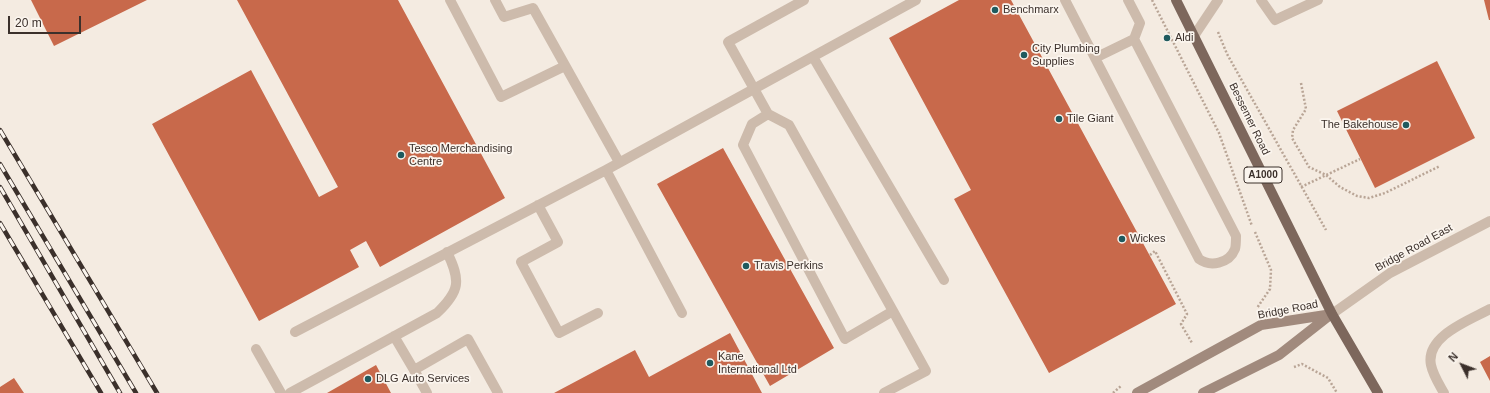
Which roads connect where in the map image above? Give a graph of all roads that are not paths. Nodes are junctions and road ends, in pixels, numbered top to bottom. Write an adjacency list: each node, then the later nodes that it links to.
1 (450, 0): 15 (street)
2 (494, 0): 15 (street)
3 (804, 0): 16 (street)
4 (916, 0): 13 (street)
5 (1065, 0): 14 (street)
6 (1128, 0): 12 (street)
7 (1176, 0): 11 (main road, Bessemer Road / A1000)
8 (1218, 0): 11 (street)
9 (1261, 0): 10 (street)
10 (1318, 0)
11 (1194, 36): 28 (main road, Bessemer Road / A1000)
12 (1134, 39): 14 (street); 14 (street)
13 (813, 57): 16 (street); 23 (street)
14 (1095, 58)
15 (565, 66): 18 (street)
16 (754, 89): 17 (street); 18 (street)
17 (768, 114): 25 (street); 25 (street)
18 (619, 162): 19 (street)
19 (606, 170): 20 (street); 27 (street)
20 (538, 206): 22 (street); 26 (street)
21 (1490, 222): 28 (street, Bridge Road East)
22 (447, 252): 29 (street); 30 (street)
23 (944, 280)
24 (1490, 309): 41 (street)
25 (893, 312): 37 (street)
26 (598, 313)
27 (682, 313)
28 (1332, 314): 38 (main road, Bridge Road); 39 (main road, Bridge Road); 40 (main road, A1000)
29 (295, 332)
30 (394, 336): 32 (street); 34 (street)
31 (256, 349): 33 (street)
32 (414, 370): 35 (street); 36 (street)
33 (282, 393)
34 (290, 393)
35 (427, 393)
36 (498, 393)
37 (884, 393)
38 (1137, 393)
39 (1203, 393)
40 (1378, 393)
41 (1444, 393)

